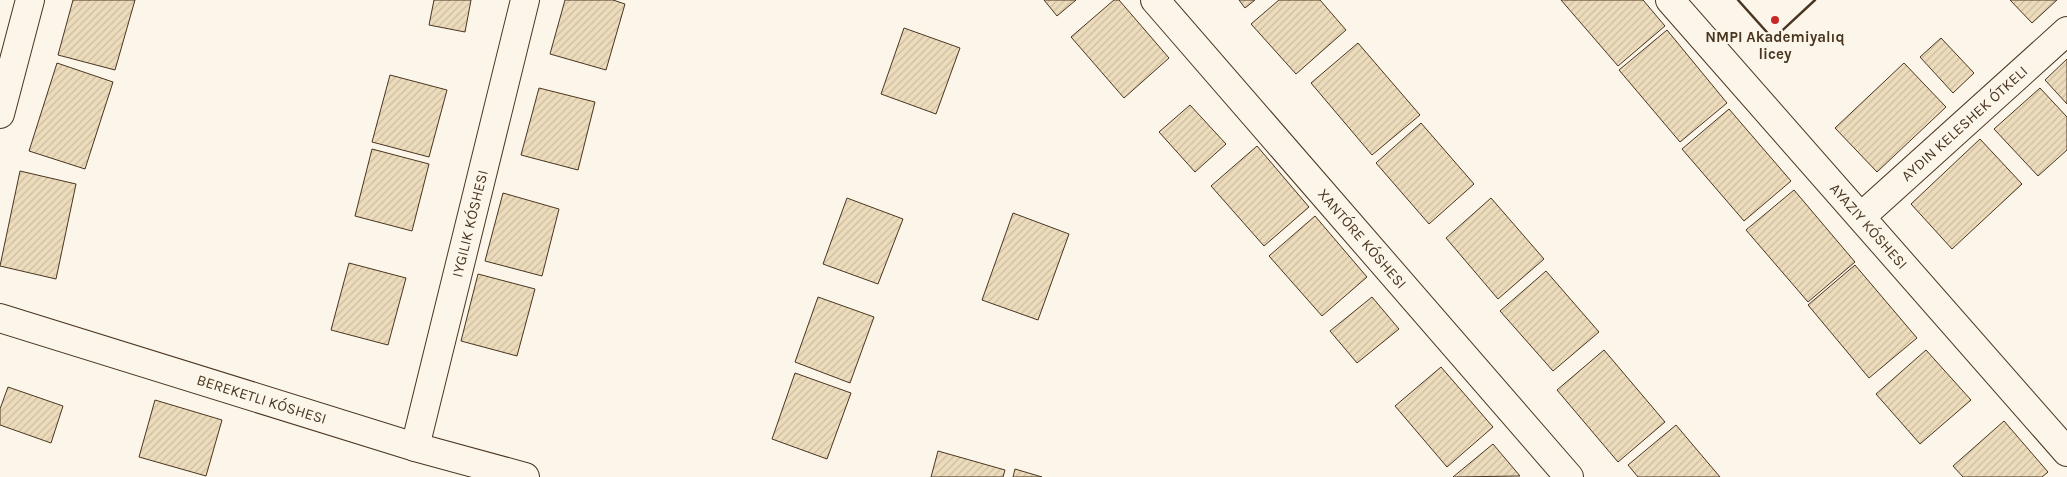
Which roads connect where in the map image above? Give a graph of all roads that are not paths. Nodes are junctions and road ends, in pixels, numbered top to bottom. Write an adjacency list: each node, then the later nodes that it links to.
1 (30, 0): 6 (street)
2 (526, 0): 9 (street, IYGILIK KÓSHESI)
3 (1155, 0): 12 (street, XANTÓRE KÓSHESI)
4 (1670, 0): 7 (street, AYAZIY KÓSHESI)
5 (2067, 32): 7 (street)
6 (0, 114)
7 (1862, 216): 10 (street, AYAZIY KÓSHESI)
8 (0, 318): 9 (street, BEREKETLI KÓSHESI)
9 (415, 446): 11 (street, BEREKETLI KÓSHESI)
10 (2067, 452)
11 (525, 477)
12 (1569, 477)

